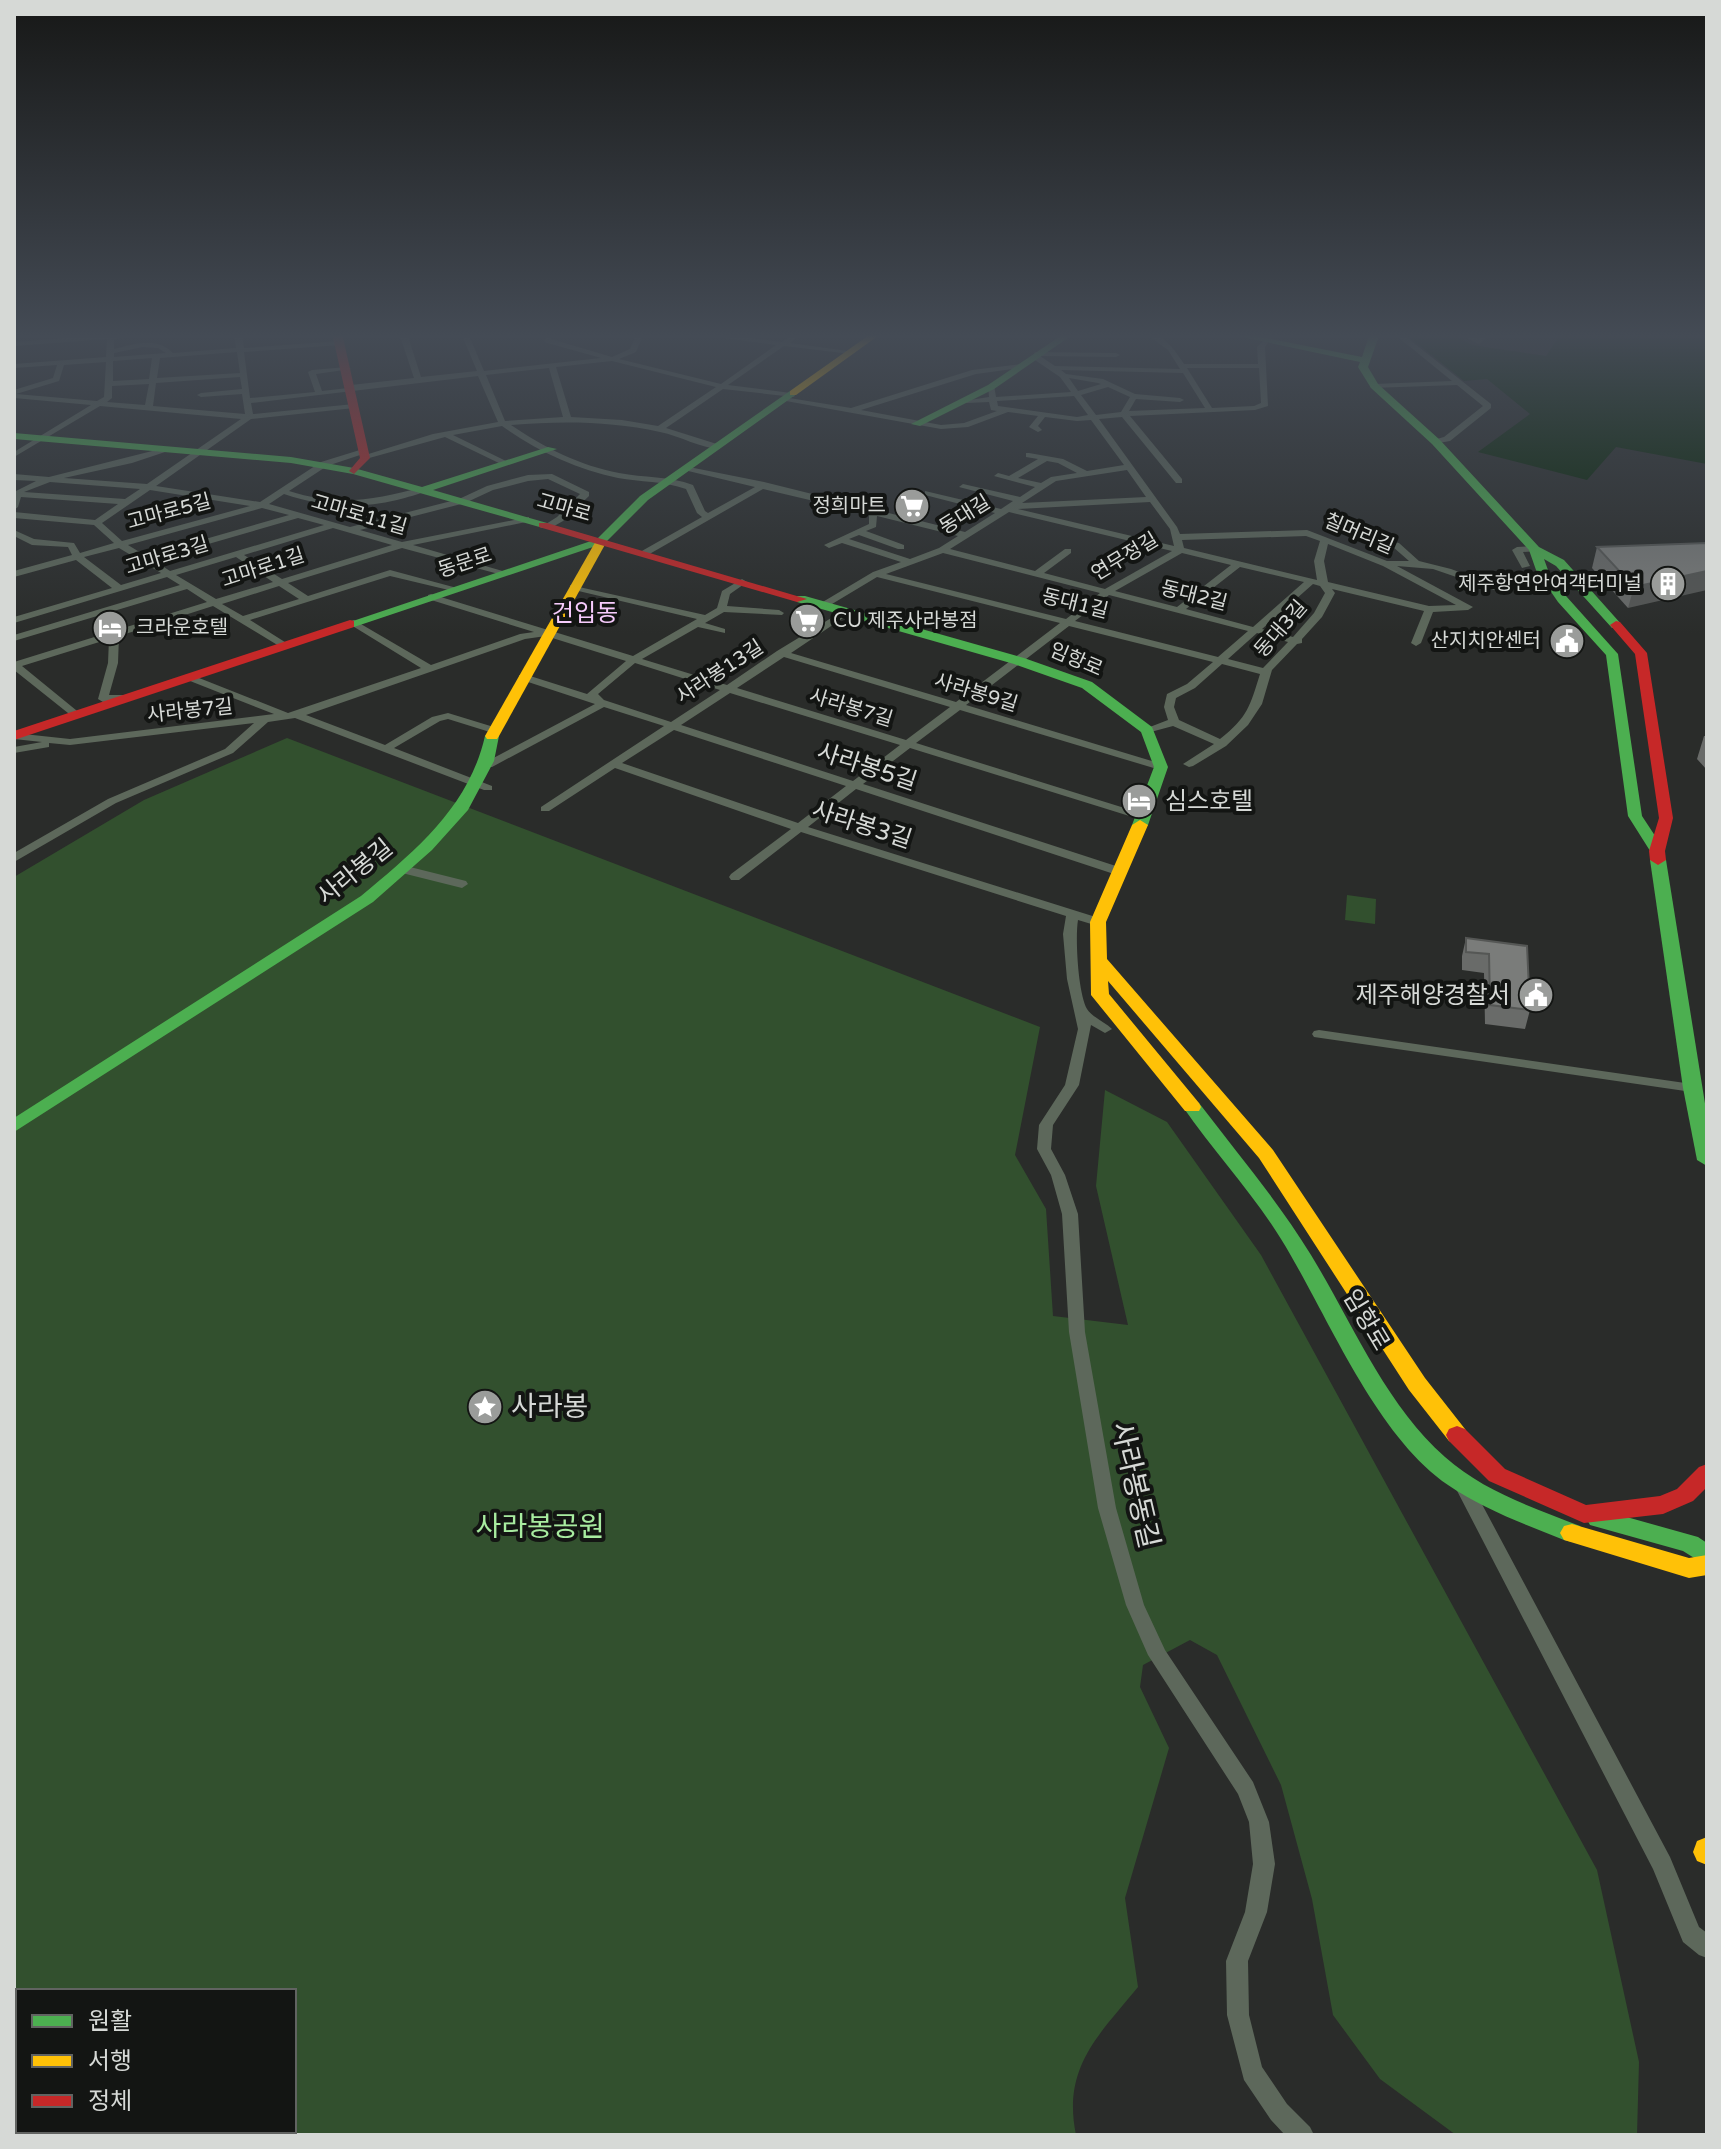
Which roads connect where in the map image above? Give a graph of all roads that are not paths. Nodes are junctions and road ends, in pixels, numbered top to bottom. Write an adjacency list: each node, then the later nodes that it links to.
1 (49, 433): 14 (street)
2 (224, 433): 19 (street)
3 (357, 433): 23 (main road)
4 (449, 433): 12 (street)
5 (523, 433): 18 (street)
6 (674, 433): 16 (street)
7 (736, 433): 16 (main road, 동문로)
8 (1105, 433): 26 (street, 연무정길)
9 (1140, 433): 34 (street)
10 (1426, 433): 15 (main road)
11 (1454, 433): 15 (street)
12 (446, 434): 23 (street); 24 (street)
13 (14, 436): 14 (main road, 고마로)
14 (41, 438): 17 (main road, 고마로); 20 (street)
15 (1436, 442): 70 (main road)
16 (717, 447): 27 (main road, 동문로)
17 (165, 449): 19 (main road, 고마로); 31 (street)
18 (552, 449): 24 (main road, 고마로); 32 (street)
19 (197, 451): 25 (main road, 고마로); 37 (street)
20 (14, 455)
21 (1029, 455): 22 (street)
22 (1046, 458): 28 (street); 33 (street)
23 (361, 460): 25 (main road, 고마로); 39 (main road, 고마로)
24 (503, 463): 39 (main road, 고마로)
25 (324, 464): 40 (street, 고마로5길)
26 (1127, 467): 28 (street, 동대길); 43 (street, 연무정길)
27 (687, 468): 32 (main road, 동문로); 35 (street)
28 (1084, 473): 36 (street, 동대길)
29 (998, 476): 33 (street)
30 (14, 477): 31 (street, 고마로11길)
31 (44, 479): 37 (street, 고마로11길); 42 (street)
32 (671, 479): 51 (street); 64 (main road, 동문로)
33 (1010, 479): 36 (street)
34 (1179, 481)
35 (764, 485): 49 (street); 51 (street)
36 (1042, 486): 48 (street, 동대길)
37 (147, 487): 45 (street); 46 (street, 고마로11길)
38 (963, 487): 48 (street)
39 (423, 490): 40 (street); 44 (main road, 고마로)
40 (282, 491): 46 (street, 고마로5길)
41 (928, 493): 48 (street)
42 (15, 494): 45 (street); 47 (street)
43 (1152, 499): 48 (street); 61 (street, 연무정길)
44 (462, 501): 53 (main road, 고마로); 56 (street); 57 (street)
45 (126, 502): 54 (street)
46 (262, 505): 50 (street, 고마로11길); 66 (street, 고마로5길)
47 (14, 507)
48 (1012, 507): 60 (street, 동대길); 72 (street, 동대3길)
49 (873, 513): 58 (street); 60 (street)
50 (297, 516): 55 (street, 고마로11길); 77 (street)
51 (707, 516): 75 (street)
52 (16, 517): 54 (street)
53 (526, 519): 56 (main road, 고마로); 68 (street, 고마로1길)
54 (97, 523): 66 (street)
55 (331, 526): 57 (street, 고마로11길); 74 (street, 고마로3길)
56 (549, 526): 64 (main road, 고마로)
57 (347, 531): 68 (street, 고마로11길)
58 (860, 532): 62 (street); 69 (street)
59 (14, 533): 76 (street)
60 (967, 535): 71 (street, 동대길)
61 (1179, 537): 65 (street, 칠머리길); 72 (street, 연무정길)
62 (843, 540): 67 (street); 79 (street)
63 (1369, 540): 78 (street)
64 (601, 541): 75 (main road, 임항로); 86 (main road, 동문로); 94 (main road, 사라봉길)
65 (1325, 541): 82 (street, 칠머리길); 92 (street)
66 (120, 544): 76 (street, 고마로5길); 77 (street)
67 (829, 545)
68 (398, 546): 86 (street, 고마로11길); 90 (street, 고마로1길)
69 (901, 547)
70 (1535, 549): 84 (street); 157 (main road); 157 (main road)
71 (942, 550): 79 (street, 동대길); 88 (street, 동대2길)
72 (1180, 550): 81 (street, 동대3길); 98 (street, 연무정길)
73 (1068, 551): 88 (street)
74 (237, 554): 89 (street, 고마로3길); 90 (street)
75 (643, 554): 91 (main road, 임항로)
76 (77, 556): 83 (street, 고마로5길); 95 (street)
77 (144, 560): 89 (street)
78 (1415, 561): 82 (street); 97 (street)
79 (911, 562): 87 (street, 동대길)
80 (14, 563): 83 (street)
81 (1239, 563): 92 (street, 동대3길); 106 (street)
82 (1386, 564): 103 (street, 칠머리길)
83 (43, 566): 85 (street, 고마로5길)
84 (1525, 566)
85 (14, 574)
86 (503, 574): 96 (main road, 동문로)
87 (876, 574): 102 (street, 동대길); 112 (street, 동대1길)
88 (1037, 574): 98 (street, 동대2길)
89 (168, 575): 93 (street); 95 (street, 고마로3길)
90 (281, 581): 100 (street); 101 (street, 고마로1길)
91 (742, 582): 102 (main road, 임항로); 104 (street)
92 (1317, 582): 105 (street, 동대3길); 114 (street); 119 (street, 동대3길)
93 (188, 586): 101 (street); 118 (street)
94 (573, 587): 111 (street); 116 (main road, 사라봉길)
95 (120, 589): 109 (street, 고마로3길)
96 (454, 590): 99 (main road, 동문로); 100 (street)
97 (1503, 590)
98 (1107, 592): 106 (street, 동대2길); 112 (street, 연무정길)
99 (431, 597): 113 (main road, 동문로); 116 (street, 사라봉7길)
100 (306, 599): 110 (street)
101 (214, 603): 110 (street); 117 (street, 고마로1길)
102 (824, 605): 107 (main road, 임항로)
103 (1468, 607): 105 (street, 동대3길)
104 (722, 609): 108 (street); 111 (street)
105 (1429, 609): 120 (street)
106 (1179, 610): 114 (street, 동대2길)
107 (846, 612): 122 (street, 사라봉13길); 125 (main road, 임항로)
108 (779, 613)
109 (14, 620)
110 (241, 620): 121 (street)
111 (701, 620): 115 (street); 123 (street)
112 (1069, 621): 124 (street, 동대1길); 125 (street, 연무정길)
113 (354, 623): 121 (main road, 동문로); 127 (street)
114 (1256, 630): 119 (street, 동대2길); 124 (street)
115 (722, 631)
116 (547, 634): 123 (street, 사라봉7길); 127 (street, 사라봉7길); 130 (main road, 사라봉길)
117 (114, 635): 126 (street, 고마로1길); 132 (street)
118 (14, 638)
119 (1298, 641): 128 (street, 동대3길)
120 (1416, 643)
121 (284, 646): 129 (main road, 동문로)
122 (781, 653): 131 (street, 사라봉13길); 134 (street, 사라봉9길)
123 (633, 660): 131 (street, 사라봉7길); 133 (street)
124 (1219, 660): 128 (street, 동대1길); 138 (street)
125 (1019, 661): 134 (street, 연무정길); 141 (main road, 임항로)
126 (14, 665): 135 (street)
127 (430, 669): 136 (street, 사라봉7길)
128 (1266, 672): 144 (street, 동대3길)
129 (189, 677): 132 (main road, 동문로); 136 (street)
130 (523, 677): 133 (street, 사라봉5길); 140 (main road, 사라봉길)
131 (727, 689): 139 (street, 사라봉13길); 145 (street, 사라봉7길)
132 (131, 697): 135 (main road, 동문로)
133 (602, 704): 139 (street, 사라봉5길); 150 (street)
134 (959, 706): 145 (street, 연무정길); 151 (street, 사라봉9길)
135 (77, 715): 142 (main road, 동문로)
136 (292, 716): 137 (street, 사라봉7길); 146 (street)
137 (263, 721): 143 (street, 사라봉7길); 158 (street)
138 (1174, 722): 141 (street); 144 (street)
139 (670, 726): 148 (street, 사라봉13길); 153 (street, 사라봉5길)
140 (493, 730): 146 (street); 150 (main road, 사라봉길)
141 (1147, 730): 151 (main road)
142 (14, 736): 143 (street, 사라봉7길)
143 (70, 742): 147 (street)
144 (1222, 744): 149 (street, 동대3길)
145 (909, 745): 153 (street, 연무정길); 155 (street, 사라봉7길)
146 (387, 748): 152 (street)
147 (14, 750)
148 (614, 764): 154 (street, 사라봉13길); 156 (street, 사라봉3길)
149 (1189, 764)
150 (488, 765): 152 (main road, 사라봉길)
151 (1161, 767): 155 (main road, 임항로)
152 (483, 786): 159 (main road, 사라봉길)
153 (854, 786): 156 (street, 연무정길); 160 (street, 사라봉5길)
154 (545, 809)
155 (1143, 817): 160 (main road, 임항로)
156 (800, 828): 161 (street, 연무정길); 163 (street, 사라봉3길)
157 (1657, 851): 169 (main road)
158 (14, 858)
159 (402, 869): 162 (street); 170 (main road, 사라봉길)
160 (1118, 871): 164 (main road, 임항로)
161 (735, 877)
162 (462, 884)
163 (1072, 916): 164 (street, 사라봉3길); 166 (street, 사라봉동길)
164 (1098, 922): 165 (main road, 임항로)
165 (1099, 960): 173 (main road, 임항로); 174 (main road, 임항로)
166 (1081, 1006): 167 (street); 178 (street, 사라봉동길)
167 (1105, 1029)
168 (1319, 1034): 169 (street)
169 (1692, 1088): 171 (main road)
170 (14, 1126)
171 (1707, 1160)
172 (1707, 1473): 174 (main road)
173 (1460, 1479): 176 (main road, 임항로); 177 (street)
174 (1584, 1514): 175 (main road, 임항로)
175 (1707, 1556)
176 (1707, 1565)
177 (1707, 1947)
178 (1302, 2135)

